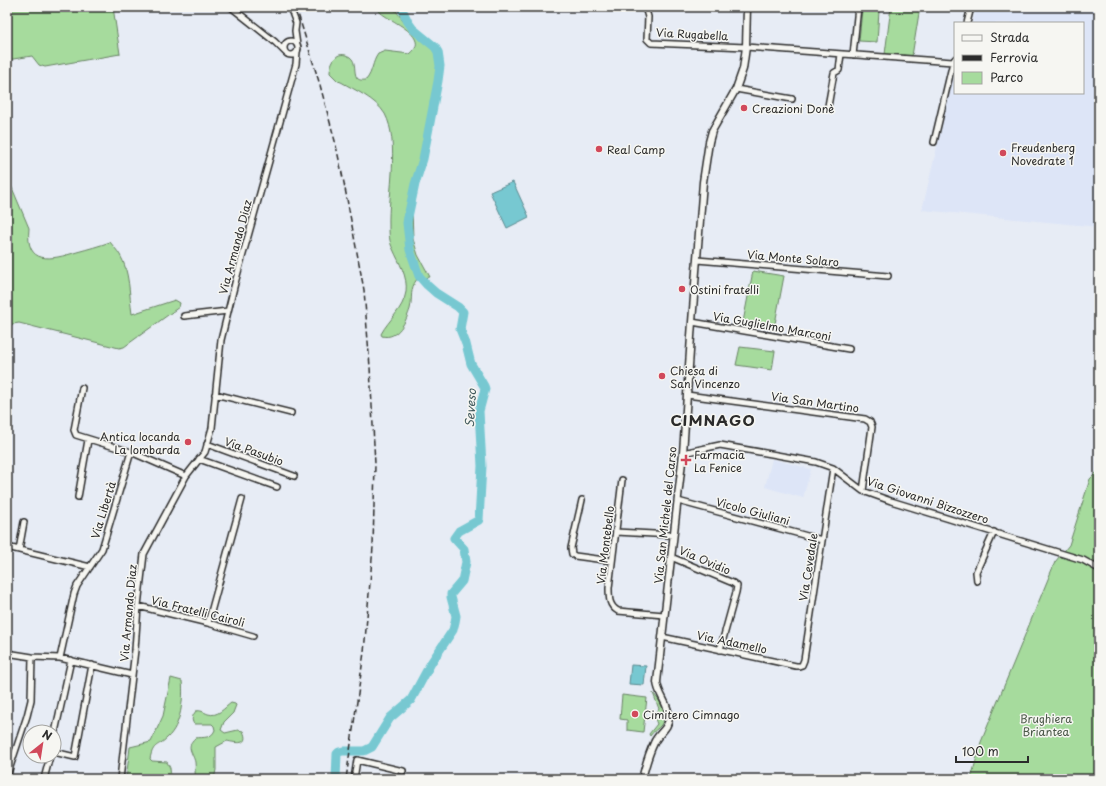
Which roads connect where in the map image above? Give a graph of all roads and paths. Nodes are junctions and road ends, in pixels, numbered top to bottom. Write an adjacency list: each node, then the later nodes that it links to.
1 (231, 7): 9 (street)
2 (290, 7): 8 (street)
3 (645, 7): 12 (street, Via Rugabella)
4 (747, 7): 12 (street, Via San Michele del Carso)
5 (858, 7): 16 (street)
6 (971, 7): 7 (street)
7 (966, 22)
8 (295, 31): 10 (street); 11 (street)
9 (275, 42): 10 (street); 14 (street)
10 (287, 43): 11 (street); 14 (street)
11 (297, 45): 13 (street)
12 (746, 47): 15 (street, Via Rugabella); 19 (street, Via San Michele del Carso)
13 (297, 52): 14 (street); 18 (street, Via Armando Diaz)
14 (287, 54): 18 (street)
15 (841, 54): 16 (street, Via Rugabella); 21 (street)
16 (853, 55): 17 (street, Via Rugabella)
17 (954, 61): 22 (street)
18 (296, 64): 25 (street, Via Armando Diaz)
19 (736, 89): 20 (street); 23 (street, Via San Michele del Carso)
20 (792, 99)
21 (828, 106)
22 (934, 142)
23 (697, 260): 24 (street, Via Monte Solaro); 27 (street, Via San Michele del Carso)
24 (888, 276)
25 (228, 311): 26 (street); 30 (street, Via Armando Diaz)
26 (184, 316)
27 (692, 322): 28 (street, Via Guglielmo Marconi); 31 (street, Via San Michele del Carso)
28 (849, 349)
29 (82, 388): 33 (street)
30 (215, 394): 32 (street); 34 (street, Via Armando Diaz)
31 (687, 395): 36 (street, Via San Michele del Carso); 43 (street, Via San Martino)
32 (291, 413)
33 (88, 440): 35 (street); 44 (street)
34 (207, 444): 37 (street, Via Armando Diaz); 40 (street, Via Pasubio)
35 (131, 452): 39 (street); 57 (street, Via Libertà)
36 (683, 453): 38 (street, Via Giovanni Bizzozzero); 47 (street, Via San Michele del Carso)
37 (199, 458): 39 (street, Via Armando Diaz); 42 (street)
38 (833, 468): 43 (street, Via Giovanni Bizzozzero); 52 (street, Via Cevedale)
39 (186, 476): 60 (street, Via Armando Diaz)
40 (294, 476)
41 (622, 480): 49 (street, Via Montebello)
42 (277, 488)
43 (863, 491): 50 (street, Via Giovanni Bizzozzero)
44 (78, 497)
45 (242, 499): 62 (street)
46 (582, 500): 56 (street)
47 (678, 501): 51 (street, Via San Michele del Carso); 52 (street, Vicolo Giuliani)
48 (24, 522): 54 (street)
49 (616, 532): 51 (street); 56 (street, Via Montebello)
50 (994, 532): 58 (street, Via Giovanni Bizzozzero); 59 (street)
51 (673, 535): 55 (street, Via San Michele del Carso)
52 (822, 540): 71 (street, Via Cevedale)
53 (7, 547): 54 (street)
54 (19, 550): 57 (street)
55 (671, 557): 61 (street, Via San Michele del Carso); 65 (street, Via Ovidio)
56 (612, 561): 61 (street, Via Montebello)
57 (90, 566): 68 (street, Via Libertà)
58 (1099, 569)
59 (977, 580)
60 (138, 606): 62 (street, Via Fratelli Cairoli); 72 (street, Via Armando Diaz)
61 (664, 615): 64 (street, Via San Michele del Carso)
62 (208, 622): 63 (street, Via Fratelli Cairoli)
63 (253, 636)
64 (662, 637): 65 (street, Via Adamello); 82 (street, Via San Michele del Carso)
65 (720, 650): 71 (street, Via Adamello)
66 (7, 653): 67 (street)
67 (32, 657): 68 (street); 75 (street)
68 (60, 658): 69 (street)
69 (71, 660): 70 (street); 73 (street)
70 (92, 665): 72 (street); 74 (street)
71 (799, 666)
72 (132, 674): 80 (street, Via Armando Diaz)
73 (57, 724)
74 (62, 754)
75 (9, 761): 78 (street)
76 (48, 764): 79 (street)
77 (403, 771): 81 (street)
78 (7, 776)
79 (44, 779)
80 (120, 779)
81 (354, 779)
82 (642, 779)

